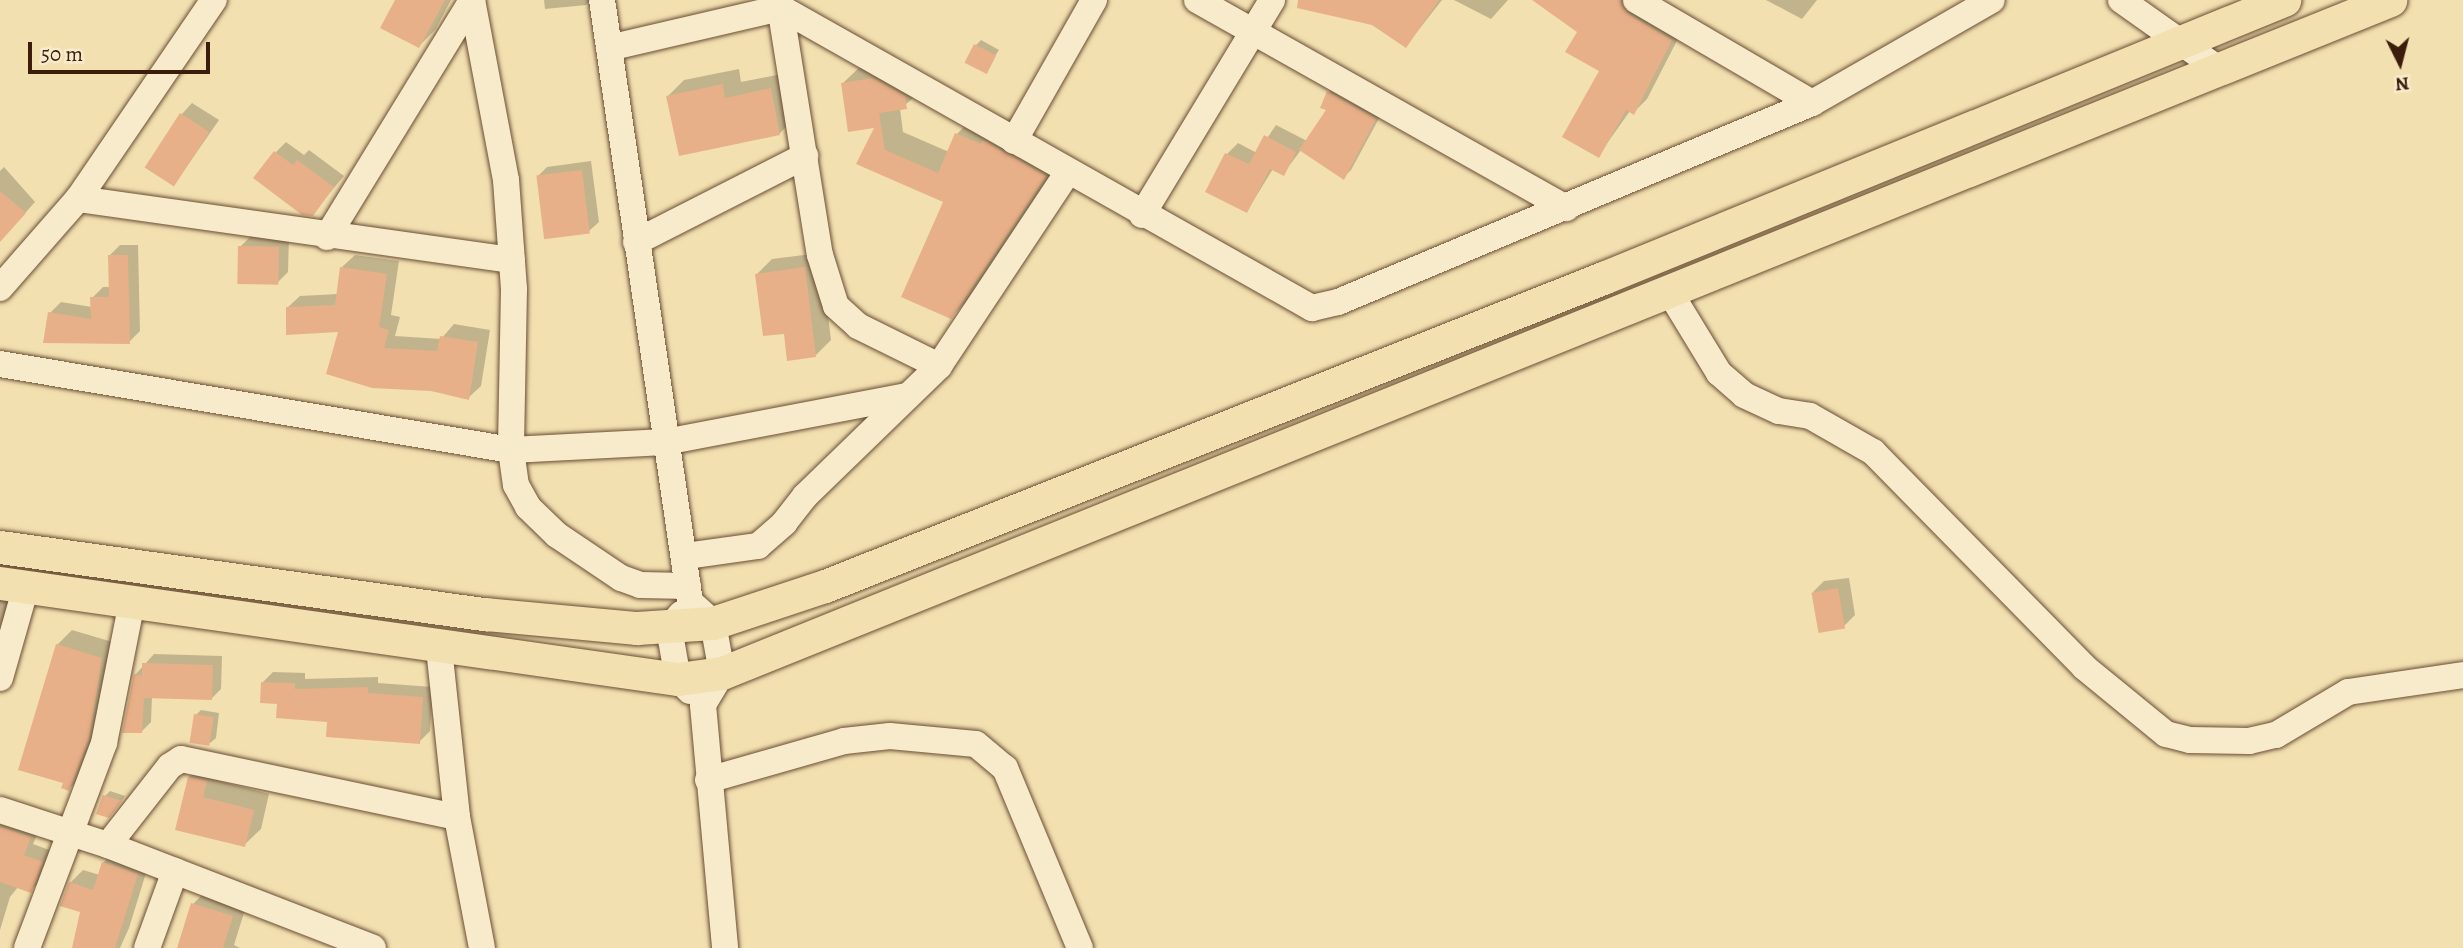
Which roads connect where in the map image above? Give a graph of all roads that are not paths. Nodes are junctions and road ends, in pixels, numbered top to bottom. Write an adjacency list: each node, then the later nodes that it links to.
1 (214, 0): 21 (street)
2 (472, 0): 24 (street); 26 (street)
3 (602, 0): 15 (street)
4 (1094, 0): 18 (street)
5 (1197, 0): 13 (street)
6 (1272, 0): 13 (street)
7 (1636, 0): 17 (street)
8 (1992, 0): 17 (street)
9 (2121, 0): 14 (street)
10 (2284, 0): 14 (main road)
11 (2390, 0): 16 (main road)
12 (780, 4): 15 (street); 18 (street); 19 (street)
13 (1253, 32): 22 (street); 23 (street)
14 (2185, 41): 16 (street); 38 (main road)
15 (609, 48): 25 (street)
16 (2220, 70): 28 (main road)
17 (1812, 103): 22 (street)
18 (1014, 141): 20 (street)
19 (804, 156): 25 (street); 30 (street)
20 (1068, 172): 23 (street); 30 (street)
21 (78, 199): 24 (street); 27 (street)
22 (1566, 208): 23 (street)
23 (1142, 215)
24 (327, 237): 26 (street)
25 (636, 242): 32 (street)
26 (512, 260): 33 (street)
27 (0, 288)
28 (1669, 291): 41 (main road); 42 (street)
29 (0, 364): 33 (street)
30 (939, 366): 31 (street)
31 (907, 396): 32 (street); 35 (street)
32 (665, 442): 33 (street); 35 (street)
33 (511, 450): 38 (street)
34 (0, 547): 39 (main road)
35 (686, 556): 38 (street)
36 (13, 585): 37 (main road); 43 (street)
37 (132, 602): 40 (main road); 49 (street)
38 (697, 604): 39 (main road); 41 (street)
39 (669, 628): 44 (street)
40 (439, 648): 44 (main road); 48 (street)
41 (722, 673): 44 (main road); 45 (street)
42 (2463, 675)
43 (0, 678)
44 (678, 679): 45 (street)
45 (703, 705): 46 (street)
46 (708, 780): 56 (street); 57 (street)
47 (0, 810): 49 (street)
48 (457, 817): 50 (street); 55 (street)
49 (71, 832): 50 (street); 52 (street)
50 (108, 845): 51 (street)
51 (175, 871): 53 (street); 54 (street)
52 (27, 948)
53 (147, 948)
54 (373, 948)
55 (482, 948)
56 (725, 948)
57 (1080, 948)

